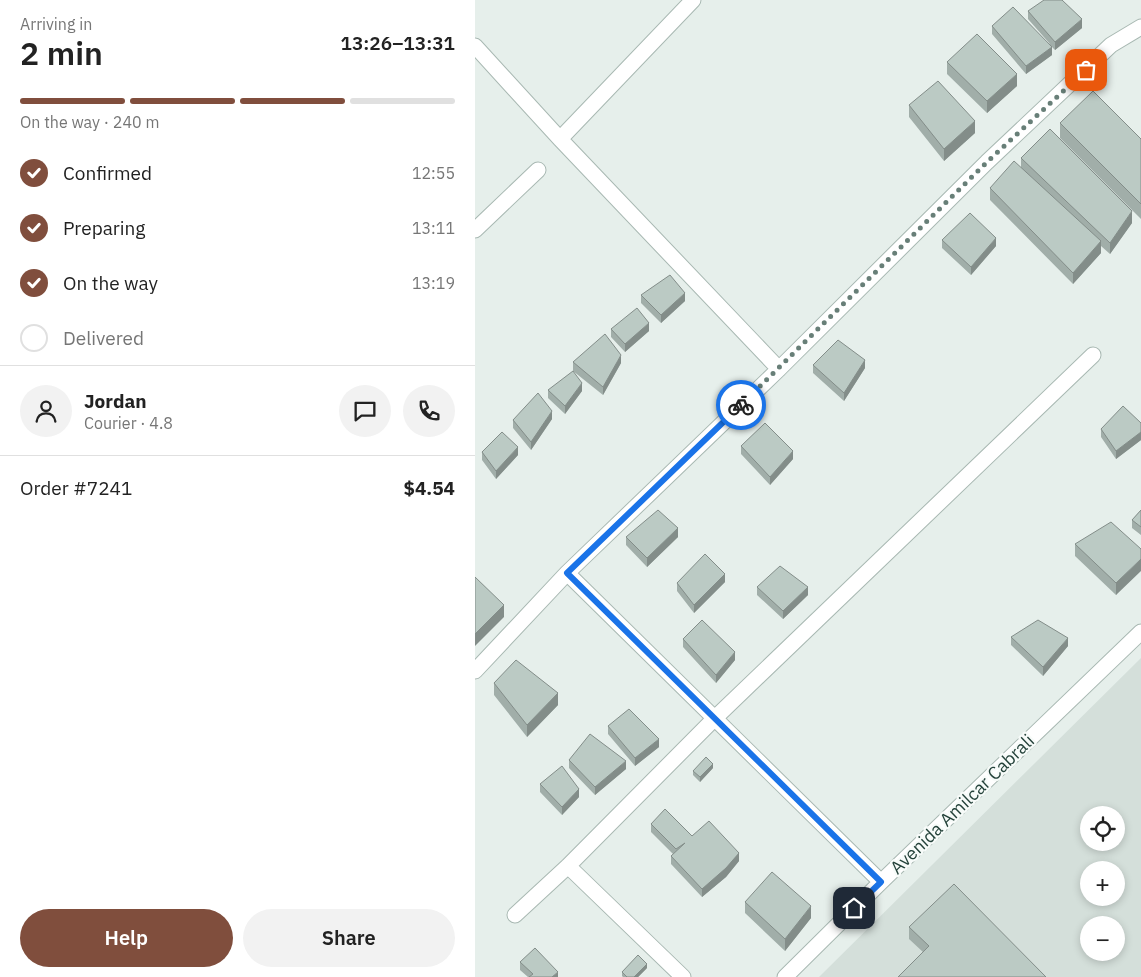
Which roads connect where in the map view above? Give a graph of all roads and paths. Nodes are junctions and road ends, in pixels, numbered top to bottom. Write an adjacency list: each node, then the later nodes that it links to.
1 (693, 0): 4 (street)
2 (1141, 26): 8 (street)
3 (475, 46): 4 (street)
4 (560, 139): 8 (street)
5 (538, 170): 6 (street)
6 (475, 230)
7 (1093, 355): 12 (street)
8 (779, 369): 9 (street)
9 (567, 573): 11 (street); 12 (street)
10 (1141, 632): 14 (street, Avenida Amilcar Cabrali)
11 (475, 671)
12 (715, 718): 13 (street); 14 (street)
13 (568, 866): 15 (street); 17 (street)
14 (881, 882): 16 (street, Avenida Amilcar Cabrali)
15 (515, 915)
16 (787, 976)
17 (683, 977)

